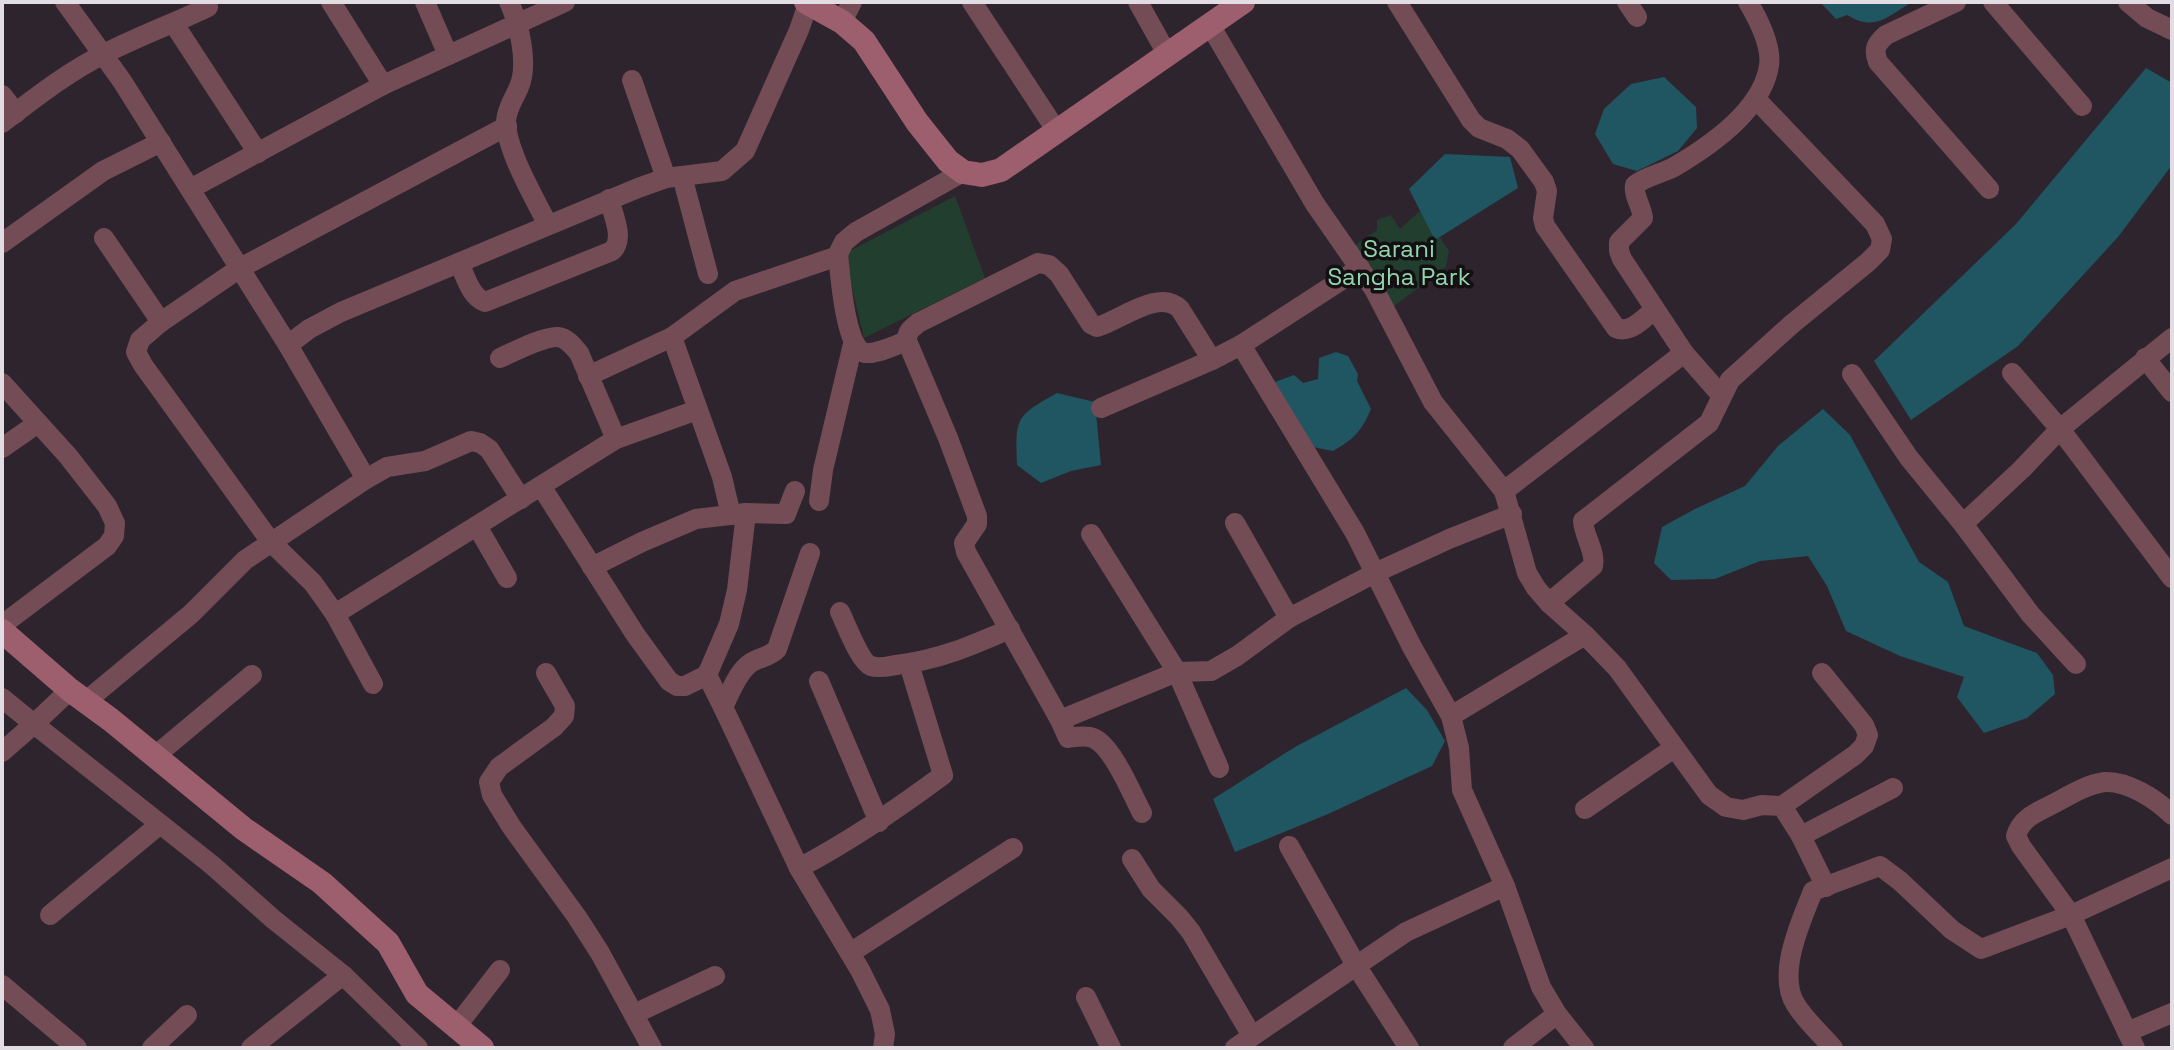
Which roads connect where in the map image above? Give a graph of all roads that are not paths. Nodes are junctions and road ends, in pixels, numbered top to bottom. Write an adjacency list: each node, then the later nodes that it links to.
1 (65, 2): 21 (street)
2 (331, 2): 25 (street)
3 (425, 2): 23 (street)
4 (509, 2): 17 (street)
5 (565, 2): 17 (street)
6 (972, 2): 31 (street)
7 (1138, 2): 22 (street)
8 (1243, 2): 19 (street)
9 (1397, 2): 47 (street)
10 (1748, 2): 27 (street)
11 (1956, 2): 37 (street)
12 (1993, 2): 28 (street)
13 (2128, 2): 20 (street)
14 (807, 3): 16 (street); 35 (street)
15 (210, 4): 18 (street)
16 (847, 12): 34 (street)
17 (518, 22): 23 (street); 30 (street)
18 (174, 24): 21 (street); 33 (street)
19 (1210, 25): 22 (street); 45 (street)
20 (2172, 30)
21 (104, 53): 29 (street); 32 (street)
22 (1167, 54): 31 (street)
23 (448, 55): 25 (street)
24 (632, 80): 35 (street)
25 (383, 85): 33 (street)
26 (2, 95): 29 (street)
27 (1756, 99): 47 (street); 64 (street)
28 (2082, 106)
29 (9, 118)
30 (507, 126): 39 (street); 44 (street)
31 (1056, 130): 34 (street)
32 (161, 142): 36 (street); 41 (street)
33 (258, 153): 36 (street)
34 (963, 172): 42 (street)
35 (674, 177): 38 (street); 46 (street)
36 (190, 189): 44 (street)
37 (1989, 189)
38 (609, 199): 39 (street); 43 (street)
39 (548, 225): 43 (street)
40 (104, 238): 48 (street)
41 (2, 243)
42 (838, 256): 49 (street); 52 (street)
43 (459, 263): 53 (street)
44 (240, 268): 48 (street); 53 (street)
45 (1360, 268): 54 (street); 74 (street)
46 (708, 274)
47 (1654, 310): 55 (street)
48 (161, 322): 83 (street)
49 (672, 337): 61 (street); 66 (street)
50 (2172, 338): 57 (street)
51 (907, 341): 52 (street); 58 (street); 94 (street)
52 (853, 344): 76 (street)
53 (288, 345): 71 (street)
54 (1241, 345): 58 (street); 86 (street)
55 (1684, 353): 64 (street); 74 (street)
56 (500, 358): 61 (street)
57 (2145, 358): 63 (street); 68 (street)
58 (1212, 360): 65 (street)
59 (2012, 373): 68 (street)
60 (1852, 374): 80 (street)
61 (588, 376): 69 (street)
62 (2, 383): 67 (street)
63 (2172, 392)
64 (1721, 395): 89 (street)
65 (1101, 408)
66 (697, 410): 69 (street); 77 (street)
67 (38, 423): 70 (street); 93 (street)
68 (2060, 429): 80 (street); 88 (street)
69 (616, 439): 72 (street)
70 (2, 448)
71 (366, 479): 75 (street); 83 (street)
72 (541, 486): 75 (street); 85 (street)
73 (795, 491): 77 (street)
74 (1504, 491): 78 (street)
75 (521, 499): 81 (street)
76 (819, 501)
77 (739, 514): 85 (street); 102 (street)
78 (1512, 514): 86 (street); 89 (street)
79 (1235, 523): 92 (street)
80 (1963, 524): 97 (street)
81 (477, 526): 87 (street); 91 (street)
82 (1091, 534): 98 (street)
83 (271, 542): 91 (street); 106 (street)
84 (810, 553): 107 (street)
85 (592, 567): 102 (street)
86 (1377, 572): 92 (street); 108 (street)
87 (507, 578)
88 (2172, 578)
89 (1549, 603): 95 (street)
90 (840, 612): 96 (street)
91 (335, 614): 104 (street)
92 (1289, 618): 98 (street)
93 (2, 628): 106 (street)
94 (1010, 629): 96 (street); 109 (street)
95 (1585, 635): 108 (street); 111 (street)
96 (909, 664): 120 (street)
97 (2076, 664)
98 (1177, 672): 109 (street); 114 (street)
99 (546, 673): 140 (street)
100 (1822, 673): 116 (street)
101 (252, 675): 113 (street)
102 (707, 675): 107 (street)
103 (819, 681): 120 (street)
104 (373, 684)
105 (2, 698): 110 (street)
106 (72, 698): 110 (street); 113 (street)
107 (723, 707): 126 (street)
108 (1451, 716): 128 (street)
109 (1060, 720): 118 (street)
110 (39, 721): 112 (street); 121 (street)
111 (1674, 748): 116 (street); 117 (street)
112 (2, 752)
113 (155, 756): 143 (street)
114 (1219, 768)
115 (1893, 788): 122 (street)
116 (1782, 806): 122 (street)
117 (1585, 809)
118 (1142, 813)
119 (2172, 815): 131 (street)
120 (879, 822): 126 (street)
121 (159, 825): 130 (street); 135 (street)
122 (1801, 836): 129 (street)
123 (1289, 846): 133 (street)
124 (1013, 848): 132 (street)
125 (1132, 859): 145 (street)
126 (799, 868): 132 (street)
127 (2172, 868): 131 (street)
128 (1505, 886): 133 (street); 141 (street)
129 (1826, 887): 131 (street); 157 (street)
130 (50, 915)
131 (2071, 915): 144 (street)
132 (850, 953): 152 (street)
133 (1357, 967): 145 (street); 154 (street)
134 (500, 970): 143 (street)
135 (343, 975): 148 (street); 149 (street)
136 (715, 976): 140 (street)
137 (2, 985): 146 (street)
138 (1086, 997): 153 (street)
139 (2172, 1013): 144 (street)
140 (634, 1014): 151 (street)
141 (1557, 1014): 155 (street); 156 (street)
142 (187, 1015): 147 (street)
143 (456, 1027): 150 (street)
144 (2131, 1040)
145 (1243, 1042)
146 (77, 1048)
147 (152, 1048)
148 (251, 1048)
149 (418, 1048)
150 (482, 1048)
151 (652, 1048)
152 (883, 1048)
153 (1111, 1048)
154 (1409, 1048)
155 (1513, 1048)
156 (1584, 1048)
157 (1833, 1048)

